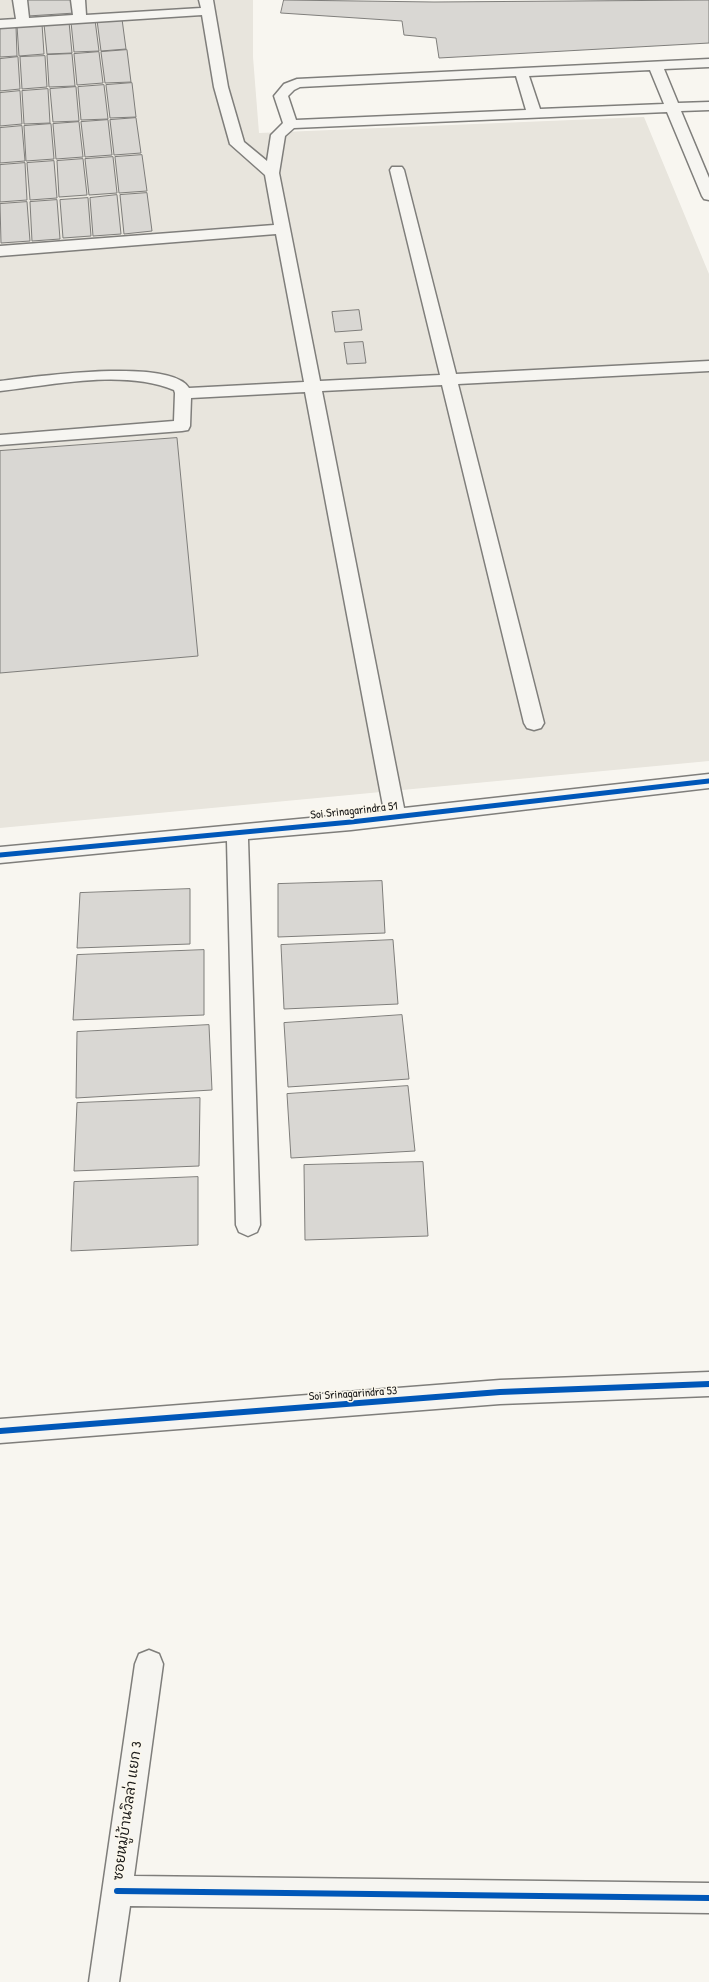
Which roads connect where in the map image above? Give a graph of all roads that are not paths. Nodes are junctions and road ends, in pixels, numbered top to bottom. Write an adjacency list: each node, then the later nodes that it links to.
1 (20, 0): 5 (street)
2 (78, 0): 4 (street)
3 (207, 5): 4 (street); 15 (street)
4 (80, 19): 5 (street)
5 (23, 23): 6 (street)
6 (0, 24)
7 (709, 64): 8 (street)
8 (654, 65): 9 (street); 11 (street)
9 (521, 72): 12 (street); 13 (street)
10 (709, 106): 11 (street)
11 (673, 108): 12 (street); 16 (street)
12 (534, 113): 13 (street)
13 (290, 124): 15 (street)
14 (397, 170): 20 (street)
15 (272, 173): 17 (street)
16 (709, 196)
17 (283, 229): 18 (street); 21 (street)
18 (0, 252)
19 (709, 366): 20 (street)
20 (450, 378): 21 (street); 25 (street)
21 (312, 385): 23 (street); 27 (street)
22 (0, 386): 23 (street)
23 (183, 392): 24 (street)
24 (0, 440)
25 (534, 723)
26 (709, 781): 27 (street, Soi Srinagarindra 51)
27 (395, 817): 28 (street, Soi Srinagarindra 51)
28 (237, 832): 29 (street, Soi Srinagarindra 51); 30 (street)
29 (0, 855)
30 (248, 1225)
31 (709, 1384): 32 (street, Soi Srinagarindra 53)
32 (0, 1431)
33 (149, 1664): 34 (street, ซอยหมู่บ้านวิลล่า แยก 3)
34 (117, 1891): 35 (street); 36 (street, ซอยหมู่บ้านวิลล่า แยก 3)
35 (709, 1898)
36 (104, 1982)

